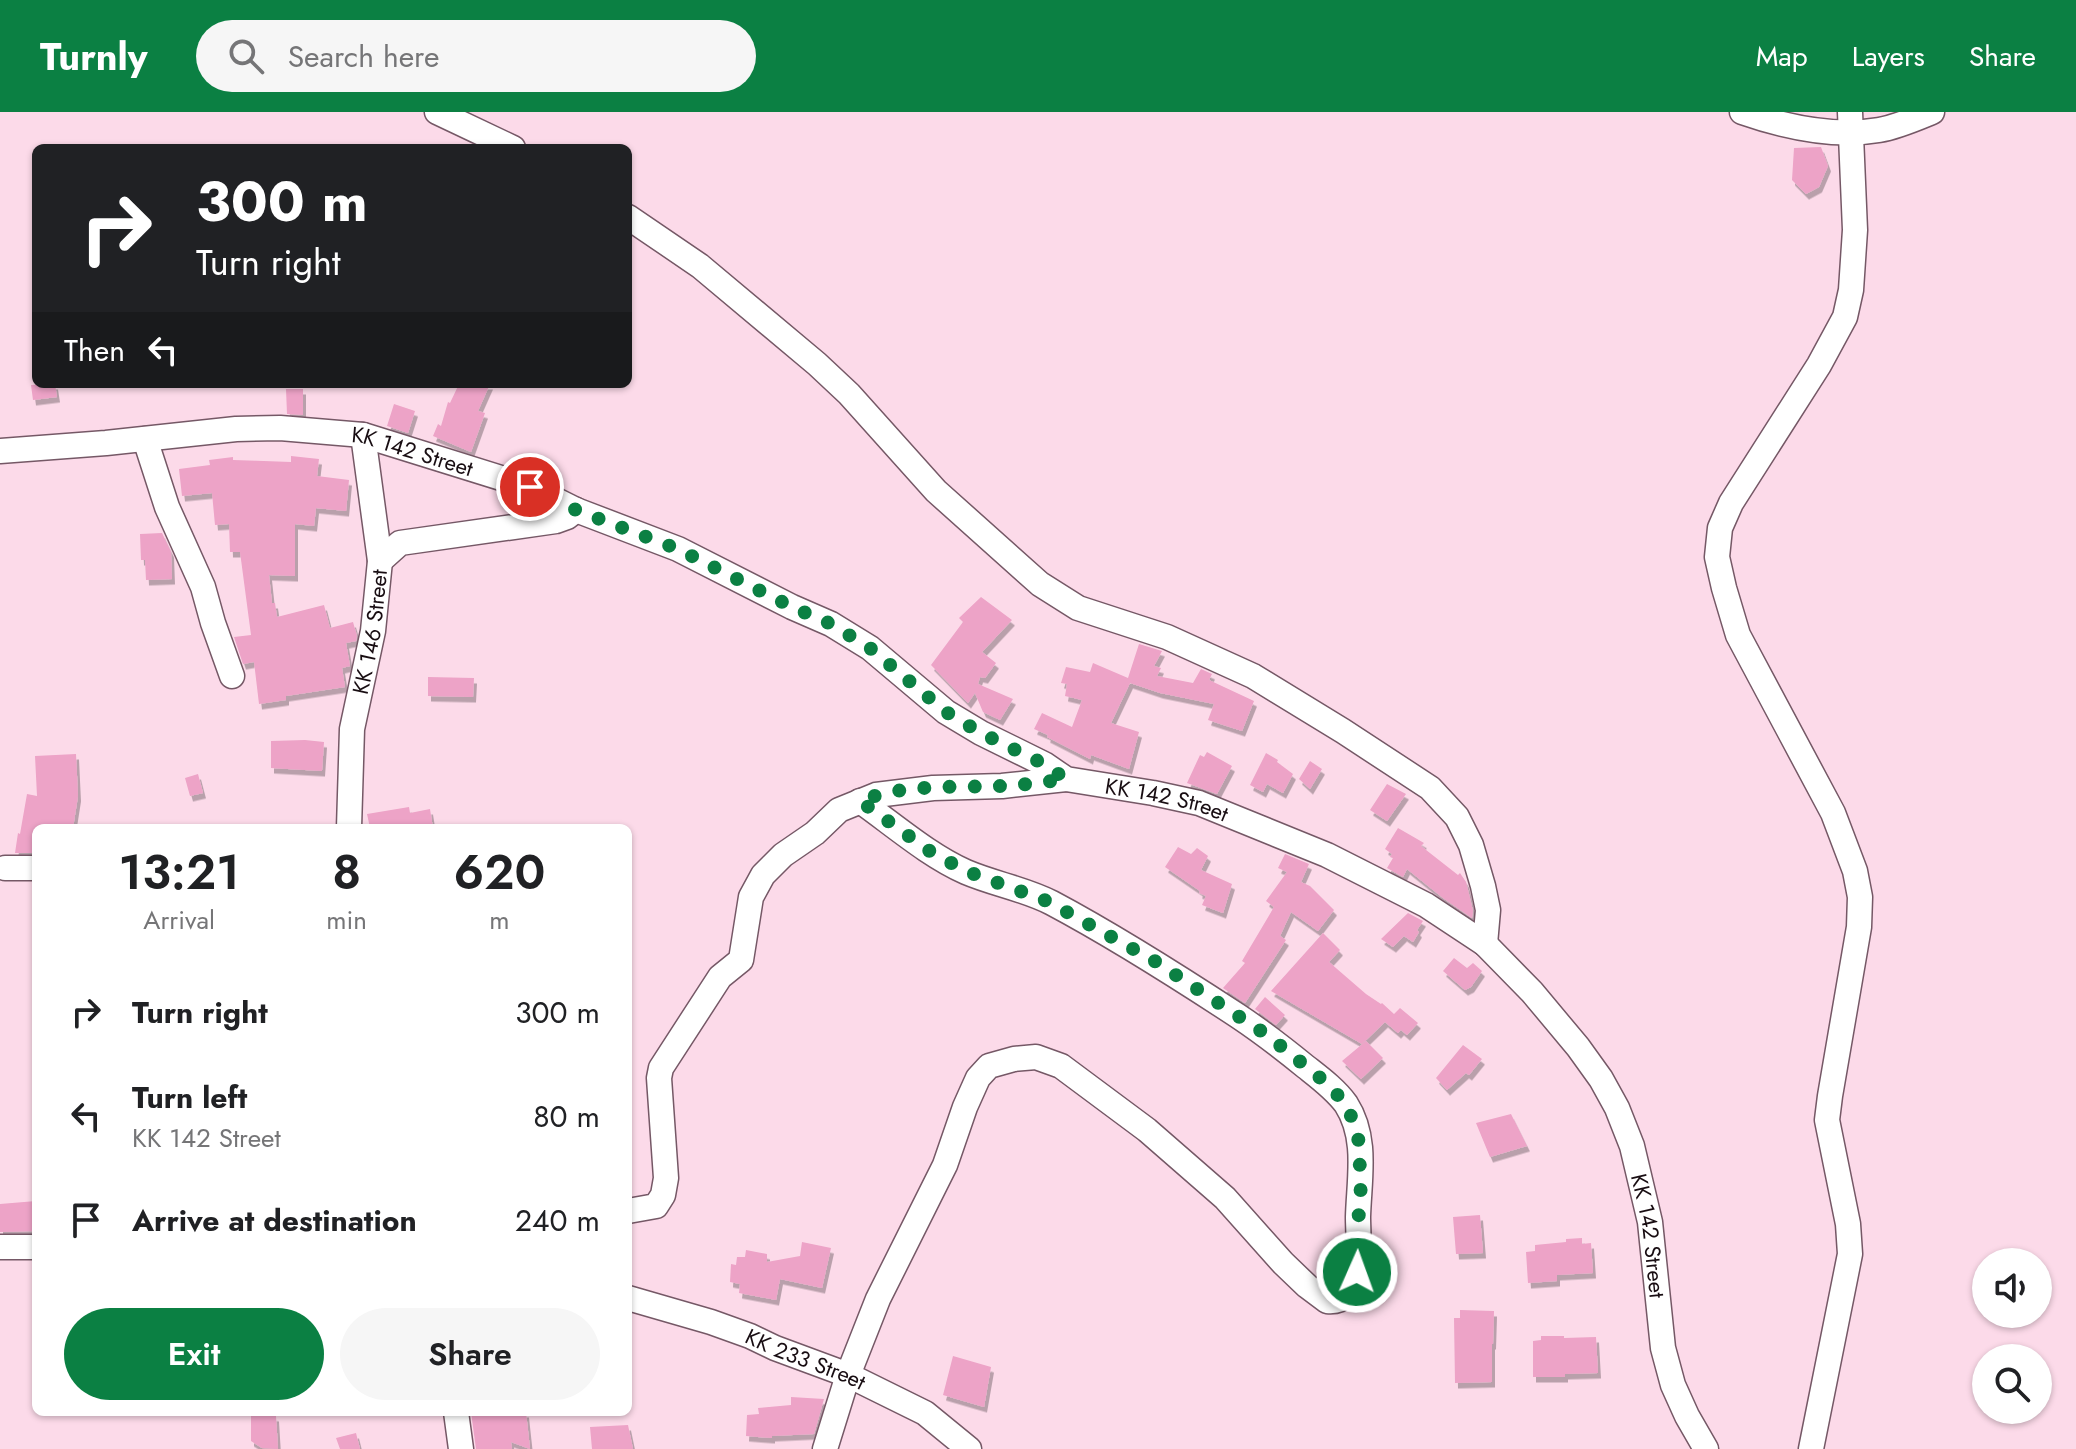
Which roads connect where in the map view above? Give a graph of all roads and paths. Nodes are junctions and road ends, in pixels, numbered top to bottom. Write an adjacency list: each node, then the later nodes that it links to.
1 (437, 112): 5 (street)
2 (1742, 112): 4 (street)
3 (1932, 112): 4 (street)
4 (1850, 122): 29 (street)
5 (505, 144)
6 (632, 220): 18 (street)
7 (363, 435): 8 (street, KK 142 Street); 10 (street, KK 142 Street); 11 (street, KK 146 Street)
8 (145, 439): 9 (street, KK 142 Street); 12 (street)
9 (0, 451)
10 (576, 510): 11 (street); 13 (street, KK 142 Street)
11 (380, 561): 15 (street, KK 146 Street)
12 (232, 676)
13 (1066, 779): 14 (street); 18 (street, KK 142 Street)
14 (860, 801): 19 (street); 23 (street)
15 (349, 824)
16 (5, 868): 17 (street)
17 (32, 868)
18 (1485, 944): 28 (street, KK 142 Street)
19 (632, 1210)
20 (0, 1247): 21 (street)
21 (32, 1247)
22 (632, 1299): 23 (street, KK 233 Street)
23 (848, 1375): 26 (street); 27 (street, KK 233 Street)
24 (457, 1416): 25 (street)
25 (461, 1449)
26 (825, 1449)
27 (969, 1449)
28 (1706, 1449)
29 (1811, 1449)

